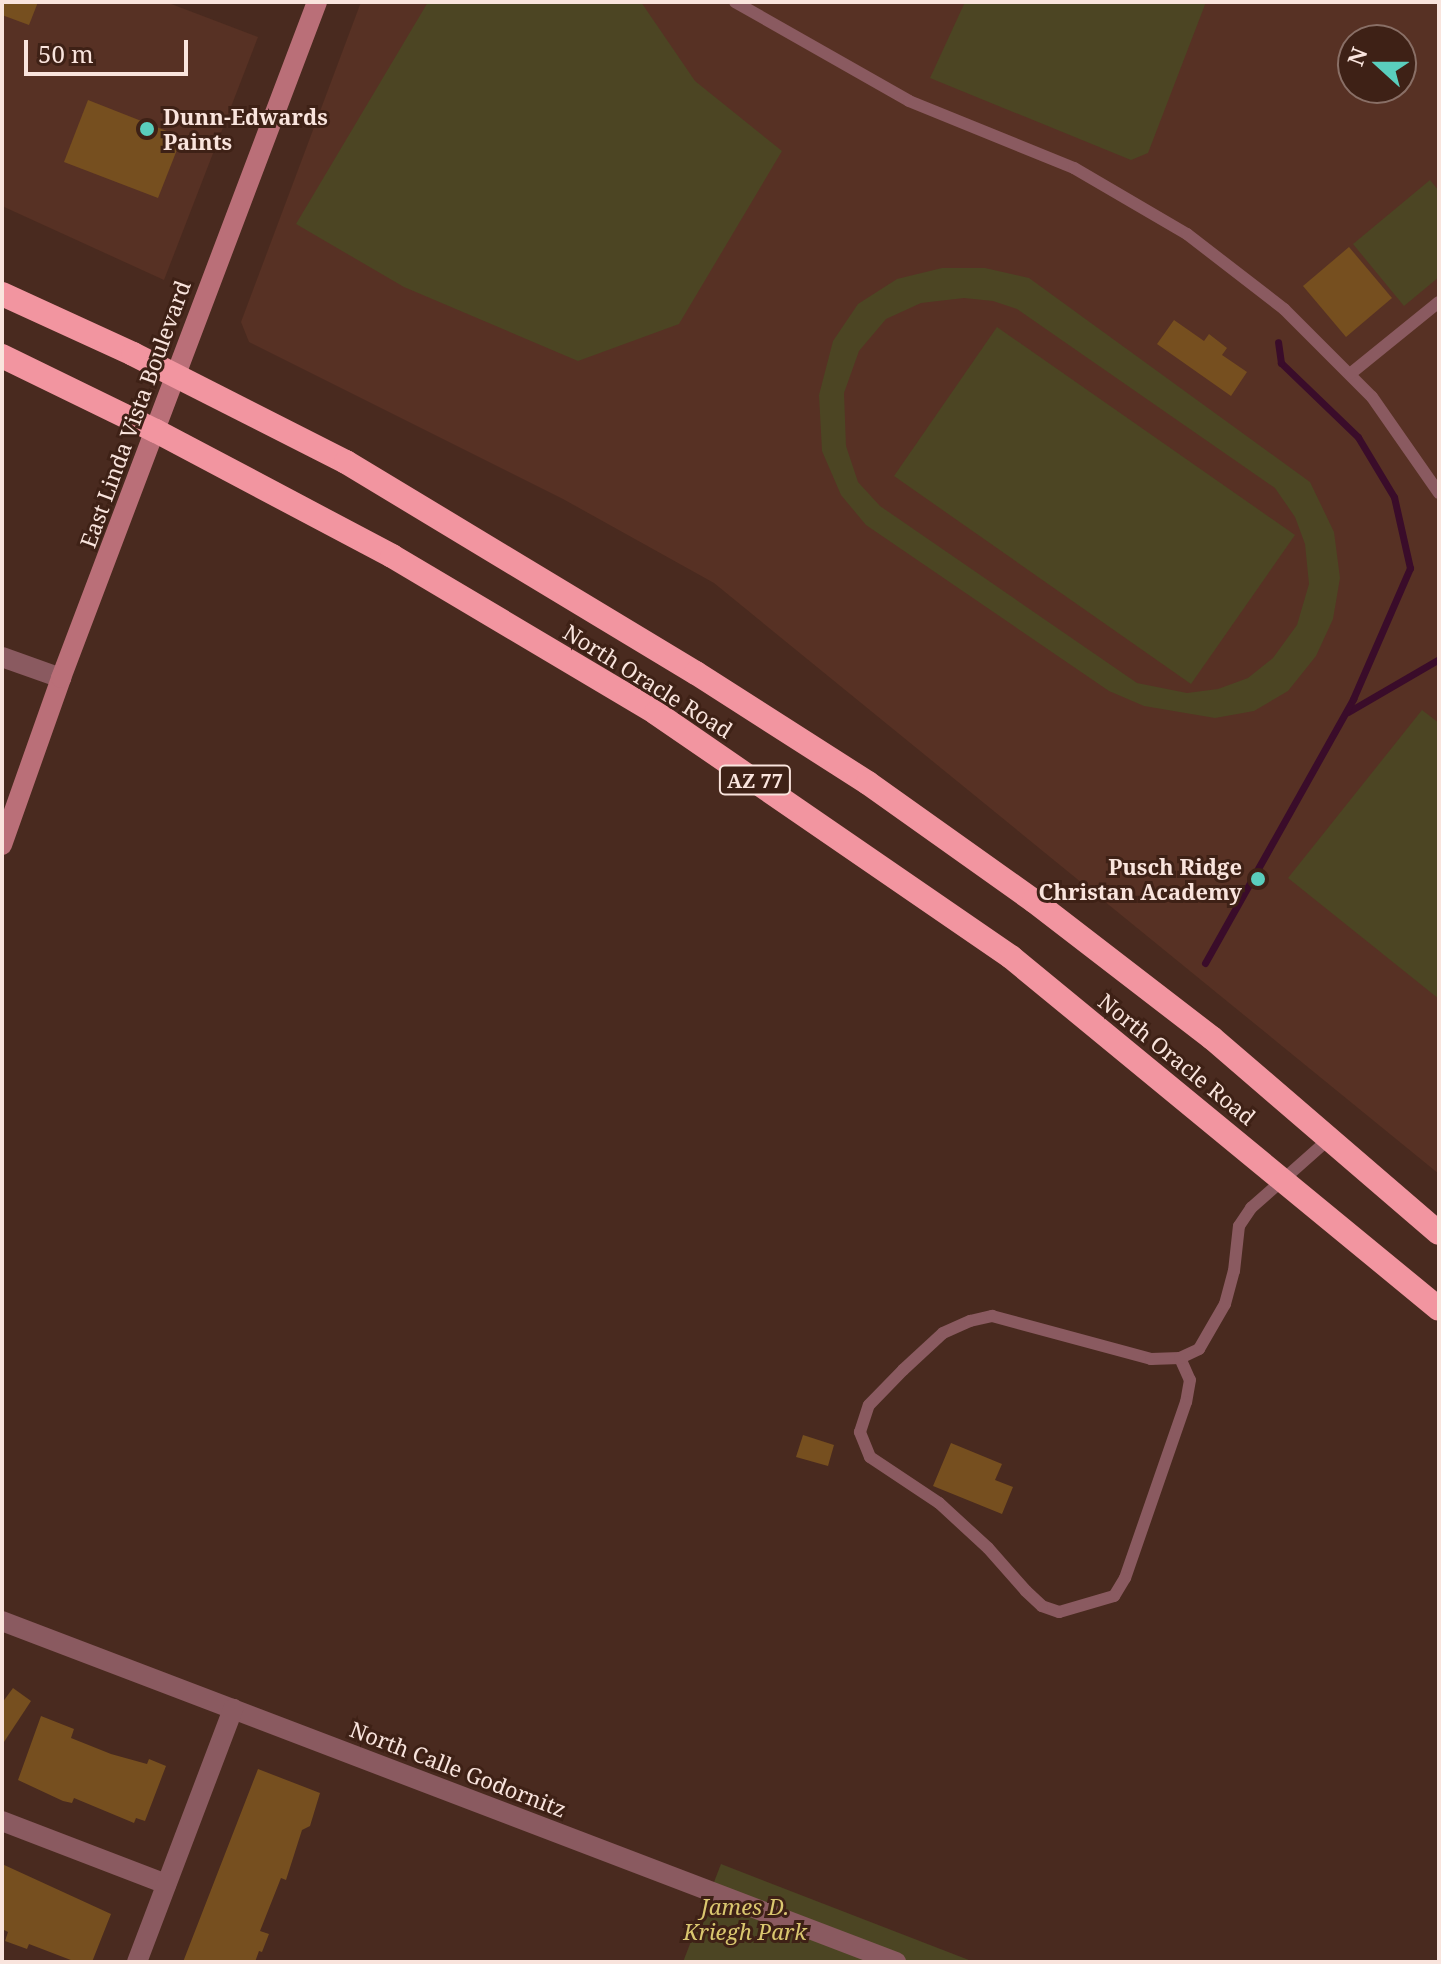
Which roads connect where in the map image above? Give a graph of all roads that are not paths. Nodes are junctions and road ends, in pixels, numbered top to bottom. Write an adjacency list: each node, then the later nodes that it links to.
1 (317, 2): 7 (street, East Linda Vista Boulevard)
2 (735, 2): 6 (lane)
3 (2, 294): 7 (highway, North Oracle Road / AZ 77)
4 (1439, 302): 6 (lane)
5 (2, 356): 8 (highway, North Oracle Road / AZ 77)
6 (1350, 374): 9 (lane)
7 (176, 376): 8 (street, East Linda Vista Boulevard); 13 (highway, North Oracle Road / AZ 77)
8 (156, 431): 11 (street, East Linda Vista Boulevard); 14 (highway, North Oracle Road / AZ 77)
9 (1439, 493)
10 (2, 657): 11 (street)
11 (61, 678): 12 (street, East Linda Vista Boulevard)
12 (2, 843)
13 (1329, 1139): 14 (lane); 15 (highway, North Oracle Road / AZ 77)
14 (1285, 1181): 16 (highway, North Oracle Road / AZ 77); 17 (lane)
15 (1439, 1233)
16 (1439, 1309)
17 (1180, 1358): 17 (lane)
18 (2, 1621): 19 (street, North Calle Godornitz)
19 (233, 1709): 21 (street); 23 (street, North Calle Godornitz)
20 (2, 1821): 21 (street)
21 (166, 1884): 22 (street)
22 (137, 1962)
23 (896, 1962)

